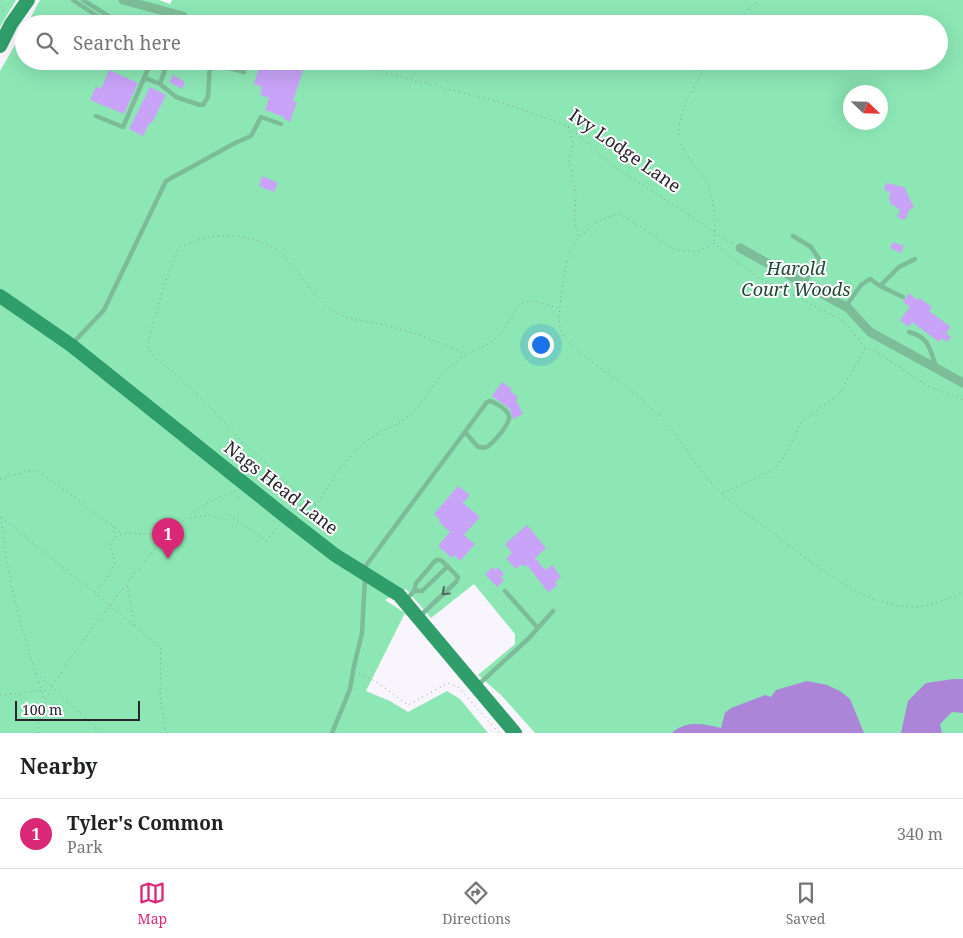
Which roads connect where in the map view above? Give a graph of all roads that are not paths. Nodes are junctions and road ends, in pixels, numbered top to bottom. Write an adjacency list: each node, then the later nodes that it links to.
1 (28, 0): 5 (street)
2 (73, 0): 6 (lane)
3 (83, 0): 7 (lane)
4 (123, 0): 8 (street)
5 (17, 15)
6 (96, 15)
7 (107, 15)
8 (179, 15)
9 (15, 18): 10 (street)
10 (0, 46)
11 (148, 70): 16 (lane)
12 (165, 70): 17 (lane)
13 (210, 70): 17 (lane)
14 (236, 70): 15 (lane)
15 (244, 72)
16 (145, 78): 17 (lane); 18 (lane)
17 (160, 84)
18 (96, 116)
19 (281, 124): 29 (lane)
20 (793, 236): 23 (lane)
21 (740, 248): 23 (street)
22 (915, 259): 24 (lane)
23 (804, 283): 27 (street)
24 (880, 286): 26 (lane); 27 (lane)
25 (0, 296): 29 (street, Nags Head Lane)
26 (903, 297)
27 (846, 306): 30 (street)
28 (909, 332): 30 (lane)
29 (71, 345): 34 (street, Nags Head Lane)
30 (936, 368): 31 (street)
31 (963, 383)
32 (465, 432): 32 (lane); 34 (lane)
33 (448, 566): 36 (lane); 36 (lane); 38 (lane, one-way to 38)
34 (364, 573): 36 (street, Nags Head Lane); 41 (lane)
35 (505, 591): 39 (lane)
36 (410, 596): 38 (street, Nags Head Lane)
37 (553, 610): 39 (lane)
38 (418, 617): 40 (street, Nags Head Lane)
39 (538, 628): 40 (lane)
40 (476, 687): 42 (street, Nags Head Lane)
41 (332, 733)
42 (515, 733)

